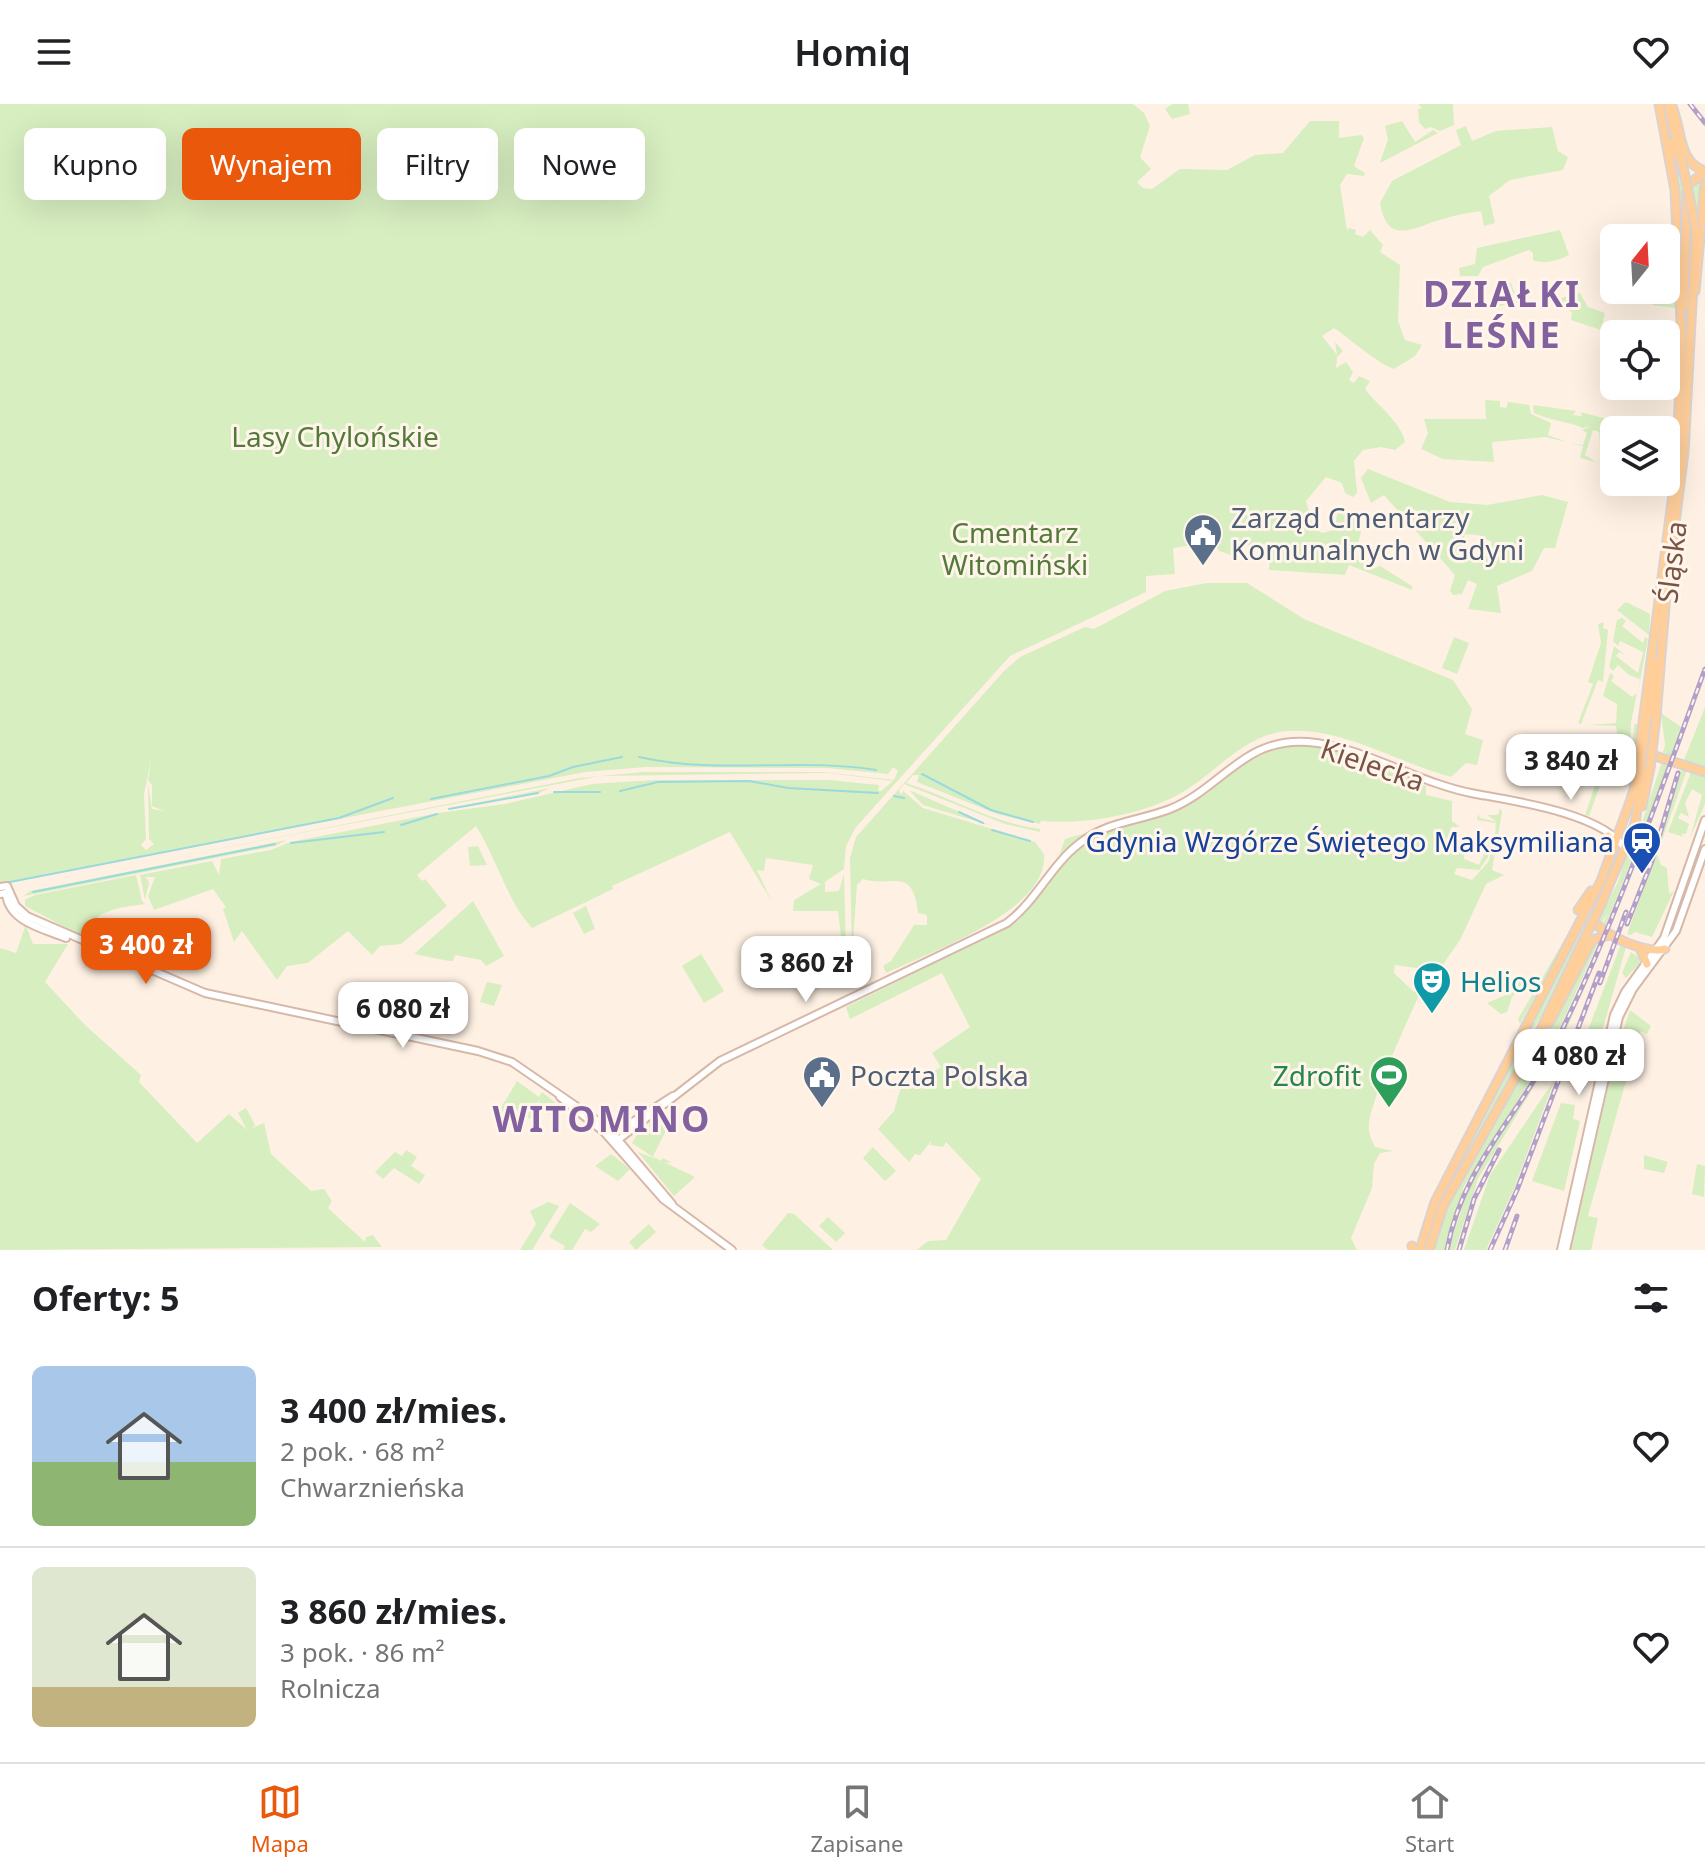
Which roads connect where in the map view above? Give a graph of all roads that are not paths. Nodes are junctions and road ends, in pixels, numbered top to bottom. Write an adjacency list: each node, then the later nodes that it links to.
1 (1659, 104): 3 (main road)
2 (1669, 104): 4 (main road); 7 (main road, Śląska, bridge)
3 (1663, 118): 5 (main road); 8 (main road, Śląska)
4 (1705, 172): 5 (main road)
5 (1689, 180): 6 (main road); 8 (main road)
6 (1705, 182): 7 (main road)
7 (1690, 308): 9 (main road, Śląska)
8 (1682, 344): 12 (main road, Śląska)
9 (1664, 609): 10 (main road); 16 (main road, Śląska, bridge)
10 (1646, 733): 11 (main road); 12 (main road)
11 (1660, 756): 12 (main road); 13 (main road)
12 (1641, 758): 16 (main road); 19 (main road)
13 (1705, 772)
14 (1543, 808): 17 (main road, Kielecka); 19 (main road, Kielecka); 38 (main road, Kielecka)
15 (1705, 820): 23 (main road)
16 (1635, 824): 18 (main road)
17 (1608, 836): 19 (main road, Kielecka); 20 (main road)
18 (1630, 837): 19 (main road, Kielecka); 21 (main road)
19 (1618, 838): 20 (main road); 21 (main road)
20 (1615, 847): 25 (main road)
21 (1625, 849): 30 (main road)
22 (1705, 849): 24 (main road)
23 (1688, 871): 24 (main road); 35 (main road)
24 (1696, 877): 35 (main road)
25 (1601, 881): 27 (main road); 29 (main road)
26 (0, 887): 33 (main road)
27 (1595, 892): 30 (main road); 40 (main road)
28 (0, 894): 33 (main road)
29 (1578, 910)
30 (1595, 914): 31 (main road, bridge)
31 (1593, 926): 32 (main road); 37 (main road)
32 (1609, 935): 34 (main road); 37 (main road)
33 (85, 943): 38 (main road)
34 (1635, 944): 35 (main road); 36 (main road)
35 (1660, 950): 36 (main road); 42 (main road)
36 (1647, 964): 42 (main road)
37 (1542, 1030): 41 (main road)
38 (615, 1139): 39 (main road)
39 (732, 1250)
40 (1420, 1250)
41 (1429, 1250)
42 (1563, 1250)

